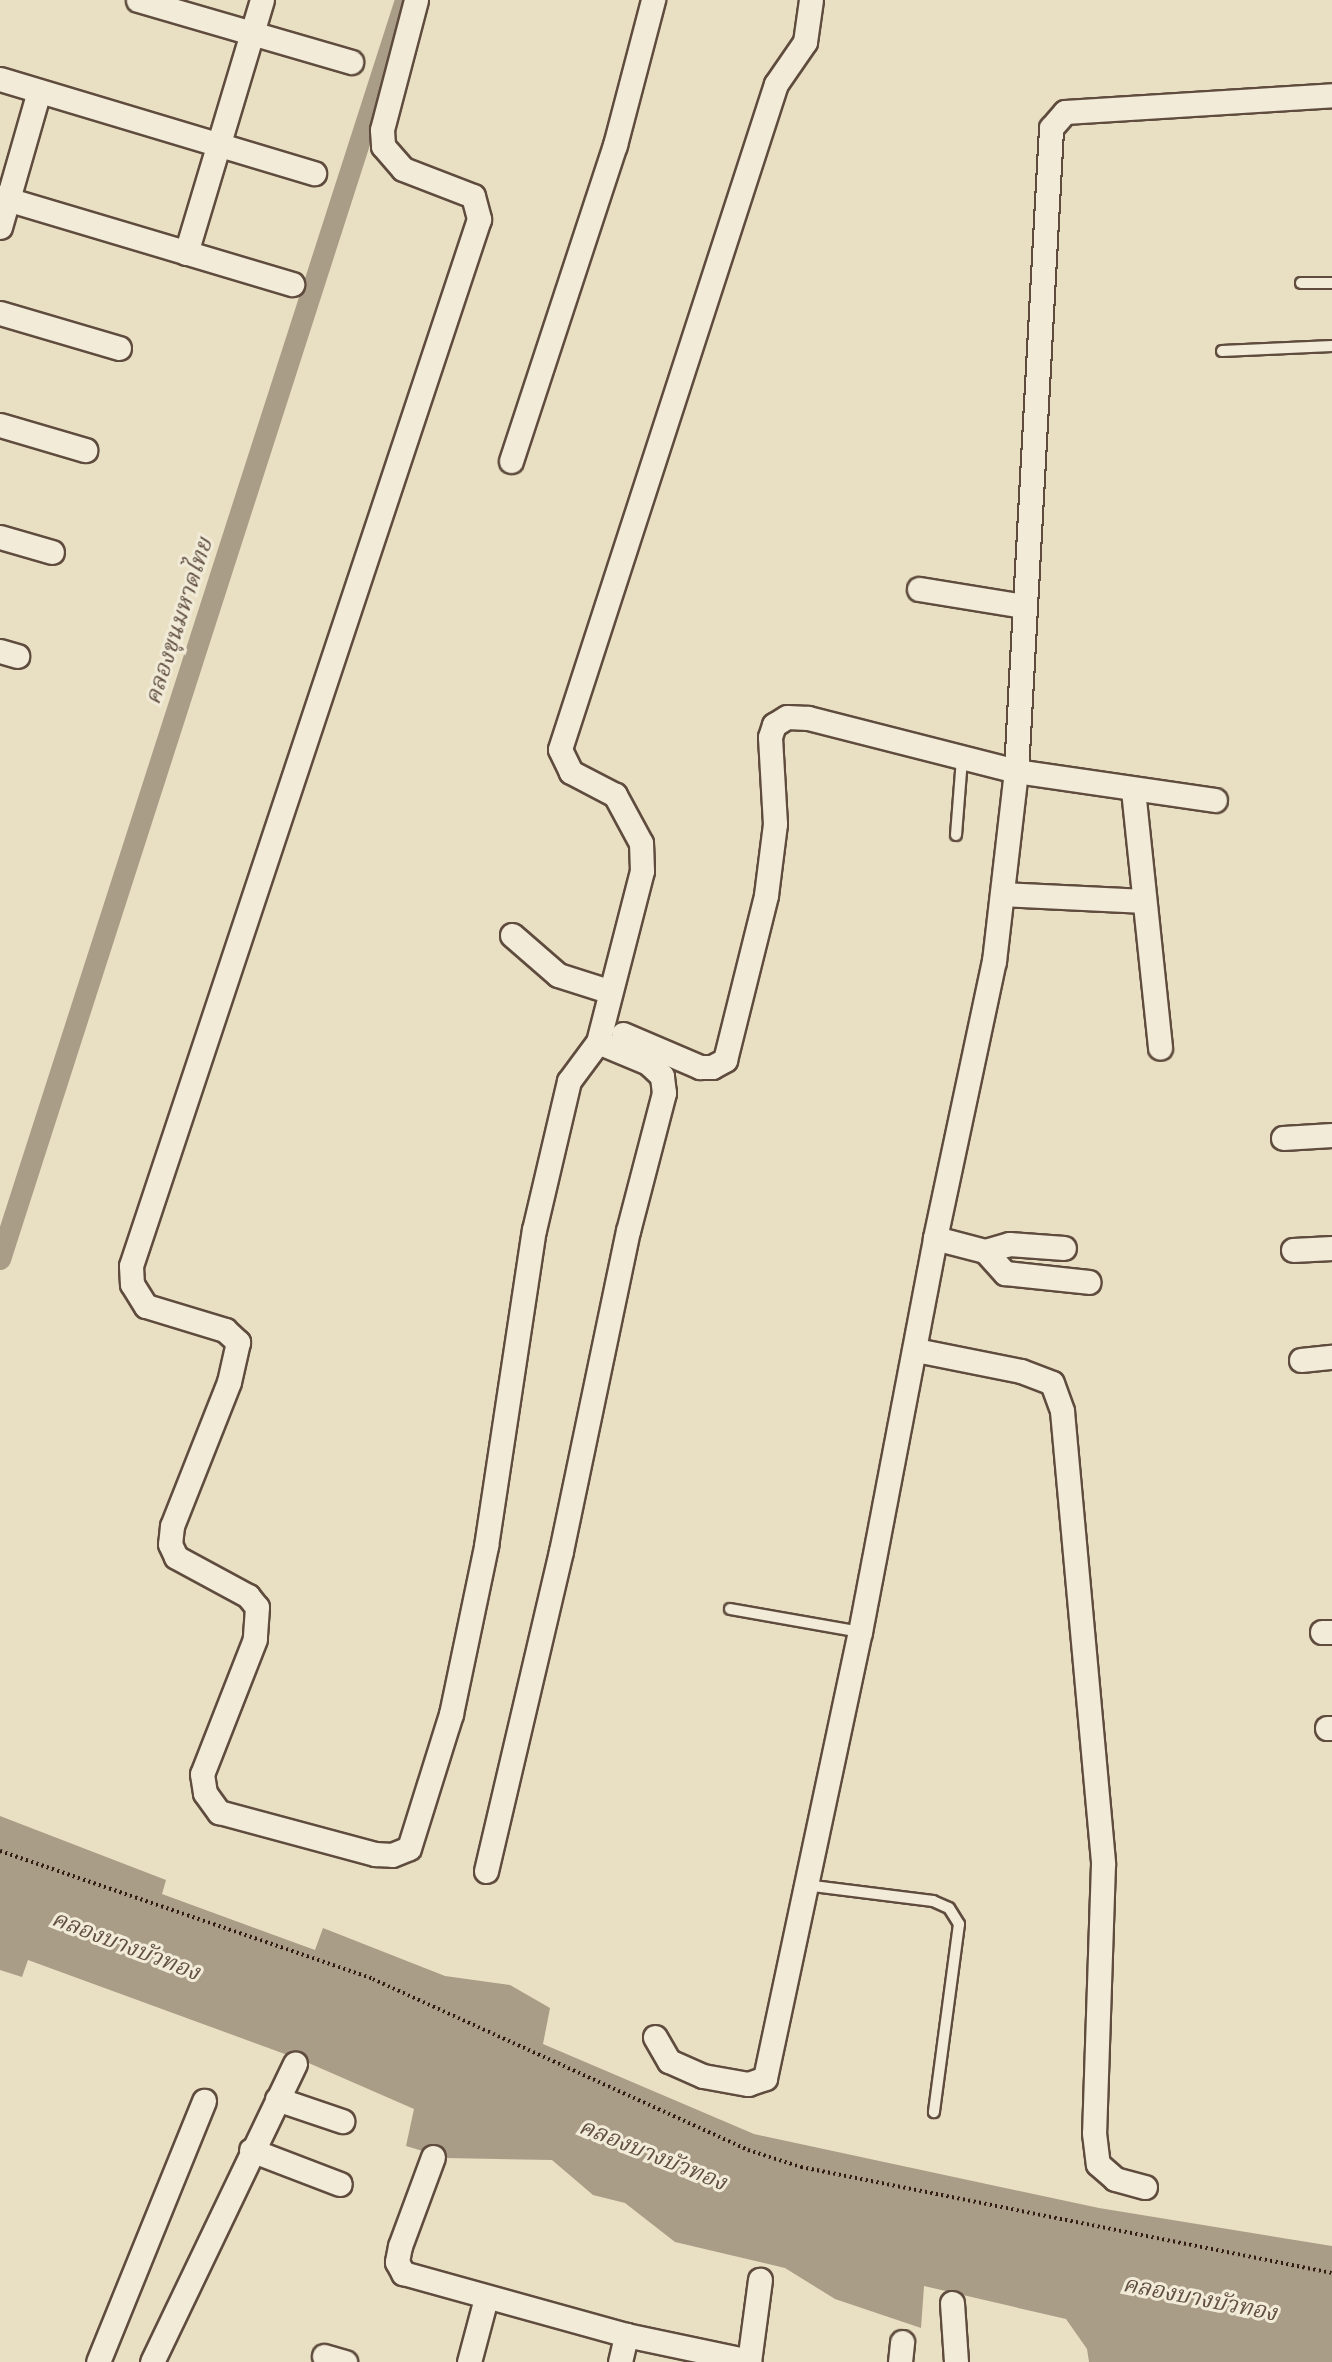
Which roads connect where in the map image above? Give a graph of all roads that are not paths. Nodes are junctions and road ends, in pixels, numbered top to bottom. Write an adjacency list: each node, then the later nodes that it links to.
1 (138, 0): 6 (street)
2 (262, 0): 6 (street)
3 (415, 0): 39 (street)
4 (653, 0): 25 (street)
5 (811, 0): 38 (street)
6 (252, 33): 7 (street); 11 (street)
7 (351, 62)
8 (0, 79): 9 (street)
9 (39, 91): 11 (street); 13 (street)
10 (1332, 95): 29 (street)
11 (218, 145): 12 (street); 15 (street)
12 (314, 173)
13 (4, 198): 14 (street); 15 (street)
14 (0, 227)
15 (186, 253): 18 (street)
16 (1301, 283): 17 (lane)
17 (1332, 283)
18 (292, 284)
19 (0, 313): 21 (street)
20 (1332, 346): 22 (lane)
21 (119, 348)
22 (1222, 352)
23 (0, 425): 24 (street)
24 (85, 450)
25 (511, 461)
26 (0, 537): 27 (street)
27 (52, 552)
28 (919, 589): 29 (street)
29 (1024, 606): 31 (street)
30 (962, 759): 31 (street); 34 (lane); 39 (street)
31 (1016, 771): 32 (street); 35 (street)
32 (1133, 790): 33 (street); 36 (street)
33 (1215, 800)
34 (956, 835)
35 (1002, 894): 36 (street); 43 (street)
36 (1144, 901): 40 (street)
37 (512, 935): 38 (street)
38 (607, 991): 39 (street)
39 (599, 1033): 54 (street)
40 (1160, 1048)
41 (1332, 1135): 42 (street)
42 (1283, 1138)
43 (934, 1238): 47 (street); 49 (street)
44 (1064, 1248): 47 (street)
45 (1332, 1248): 46 (street)
46 (1293, 1250)
47 (985, 1251): 48 (street)
48 (1089, 1282)
49 (916, 1350): 53 (street); 65 (street)
50 (1332, 1357): 51 (street)
51 (1301, 1360)
52 (730, 1609): 53 (lane)
53 (860, 1632): 55 (street)
54 (486, 1871)
55 (805, 1885): 56 (street); 60 (lane)
56 (654, 2037)
57 (295, 2064): 58 (street)
58 (277, 2099): 61 (street); 62 (street)
59 (204, 2101): 71 (street)
60 (934, 2112)
61 (342, 2121)
62 (251, 2150): 64 (street); 72 (street)
63 (433, 2157): 67 (street)
64 (340, 2184)
65 (1145, 2187)
66 (760, 2280): 70 (street)
67 (486, 2298): 69 (street); 73 (street)
68 (952, 2303): 75 (street)
69 (626, 2335): 70 (street); 74 (street)
70 (749, 2361)
71 (98, 2362)
72 (152, 2362)
73 (470, 2362)
74 (620, 2362)
75 (956, 2362)

